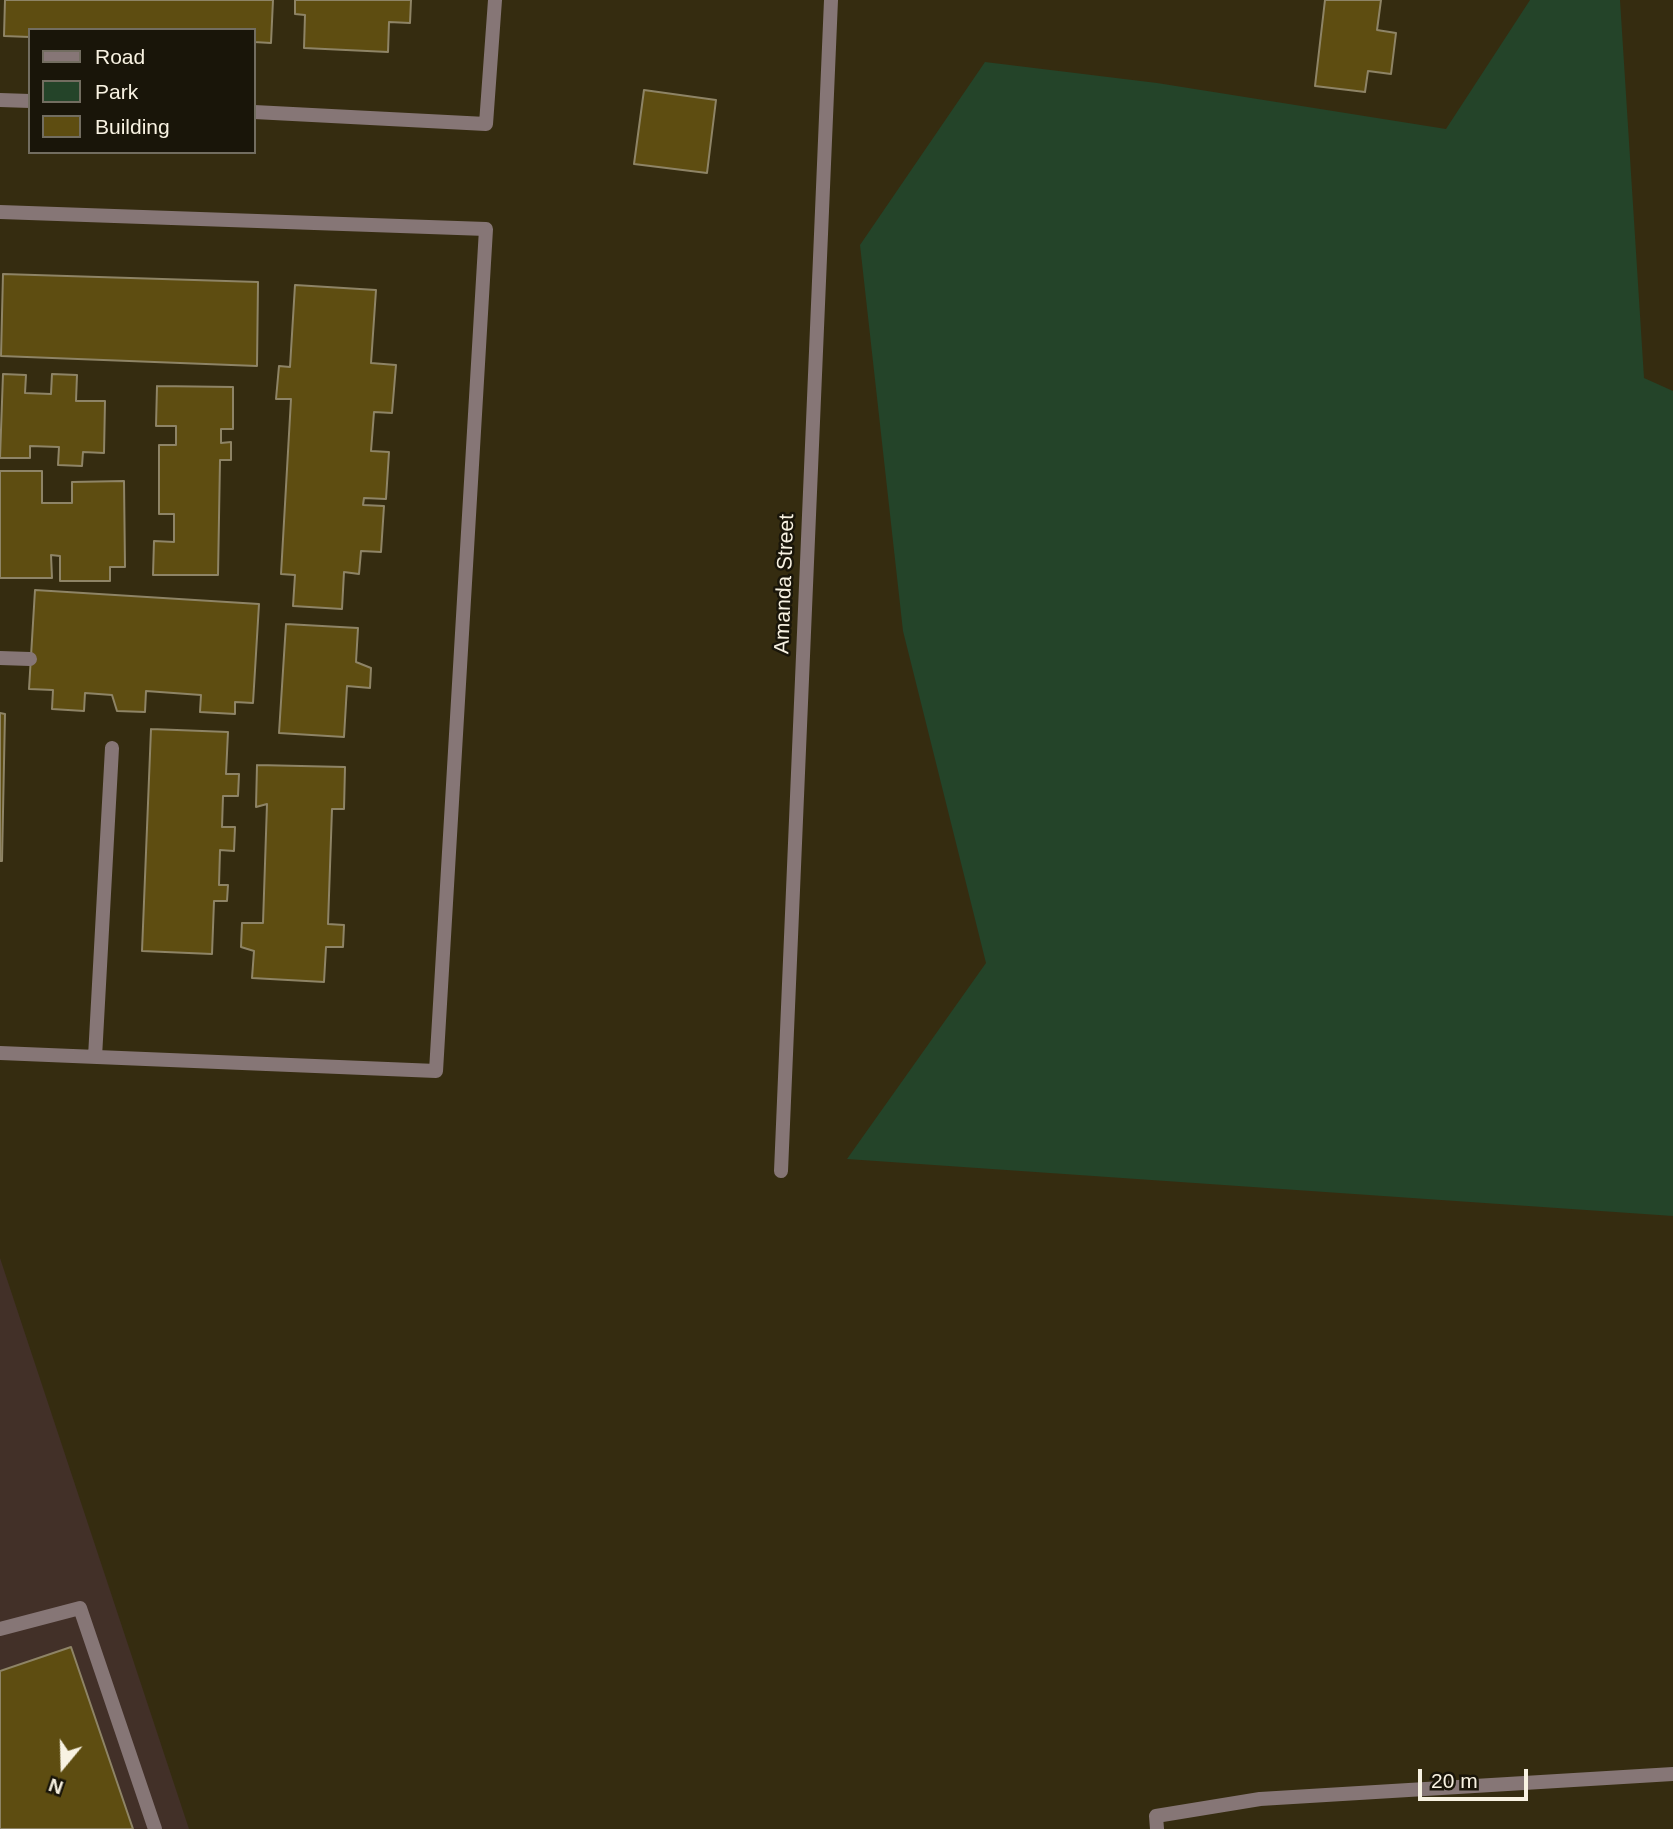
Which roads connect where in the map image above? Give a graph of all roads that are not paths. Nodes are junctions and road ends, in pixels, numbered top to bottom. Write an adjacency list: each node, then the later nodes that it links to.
1 (495, 0): 5 (street)
2 (831, 0): 12 (street, Amanda Street)
3 (0, 100): 4 (street)
4 (28, 101)
5 (256, 112)
6 (0, 212): 11 (street)
7 (0, 658): 8 (street)
8 (30, 659)
9 (111, 748): 11 (street)
10 (0, 1053): 11 (street)
11 (95, 1057)
12 (781, 1171)
13 (0, 1629): 15 (street)
14 (1673, 1774): 16 (street)
15 (155, 1829)
16 (1157, 1829)

